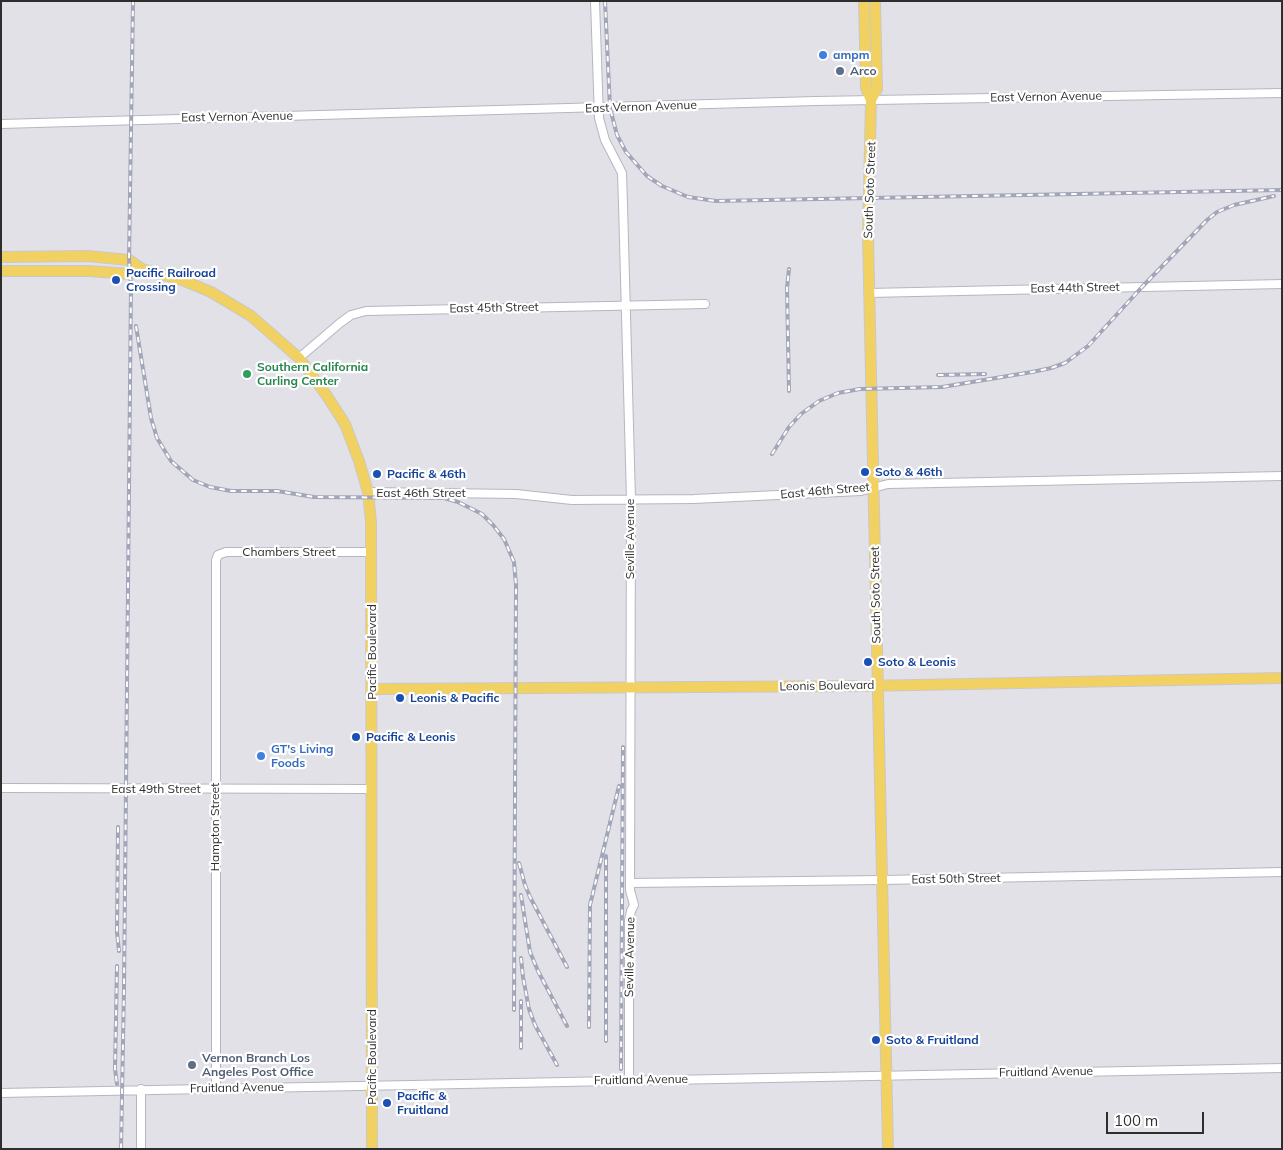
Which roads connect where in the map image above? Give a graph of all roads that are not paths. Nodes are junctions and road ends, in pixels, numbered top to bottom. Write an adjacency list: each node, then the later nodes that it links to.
1 (595, 1): 6 (street, Seville Avenue)
2 (864, 1): 5 (main road, South Soto Street)
3 (875, 1): 5 (main road, South Soto Street)
4 (1282, 93): 5 (street, East Vernon Avenue)
5 (871, 100): 6 (street, East Vernon Avenue); 12 (main road, South Soto Street)
6 (599, 108): 7 (street, East Vernon Avenue); 14 (street, Seville Avenue)
7 (1, 124)
8 (1, 257): 9 (main road, Pacific Boulevard)
9 (142, 269): 10 (main road, Pacific Boulevard); 15 (main road, Pacific Boulevard)
10 (1, 271)
11 (1282, 284): 12 (street, East 44th Street)
12 (869, 293): 17 (main road, South Soto Street)
13 (705, 304): 14 (street, East 45th Street)
14 (626, 305): 15 (street, East 45th Street); 19 (street, Seville Avenue)
15 (299, 358): 18 (main road, Pacific Boulevard)
16 (1282, 476): 17 (street, East 46th Street)
17 (874, 487): 19 (street, East 46th Street); 23 (main road, South Soto Street)
18 (368, 492): 19 (street, East 46th Street); 20 (main road, Pacific Boulevard)
19 (631, 500): 24 (street, Seville Avenue)
20 (372, 552): 21 (street, Chambers Street); 25 (main road, Pacific Boulevard)
21 (215, 565): 27 (street, Hampton Street)
22 (1282, 678): 23 (main road, Leonis Boulevard)
23 (878, 686): 24 (main road, Leonis Boulevard); 30 (main road, South Soto Street)
24 (630, 688): 25 (main road, Leonis Boulevard); 31 (street, Seville Avenue)
25 (372, 689): 28 (main road, Pacific Boulevard)
26 (1, 788): 27 (street, East 49th Street)
27 (215, 789): 28 (street, East 49th Street); 36 (street, Hampton Street)
28 (372, 789): 35 (main road, Pacific Boulevard)
29 (1282, 872): 30 (street, East 50th Street)
30 (883, 880): 31 (street, East 50th Street); 33 (main road, South Soto Street)
31 (630, 883): 34 (street, Seville Avenue)
32 (1282, 1068): 33 (street, Fruitland Avenue)
33 (886, 1076): 34 (street, Fruitland Avenue); 41 (main road, South Soto Street)
34 (629, 1080): 35 (street, Fruitland Avenue)
35 (372, 1085): 36 (street, Fruitland Avenue); 40 (main road, Pacific Boulevard)
36 (216, 1088): 37 (street, Fruitland Avenue)
37 (141, 1089): 38 (street, Fruitland Avenue); 39 (street)
38 (1, 1092)
39 (141, 1149)
40 (372, 1149)
41 (888, 1149)

